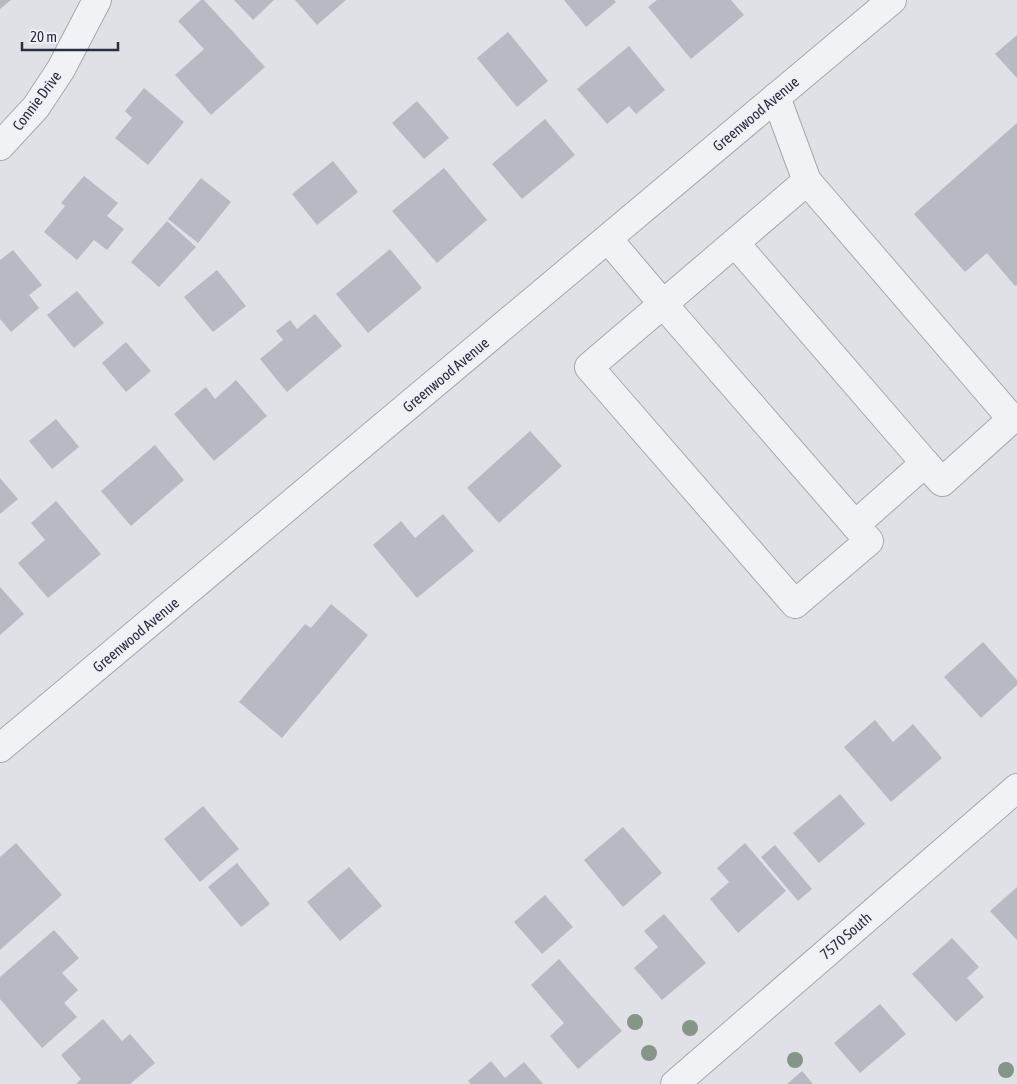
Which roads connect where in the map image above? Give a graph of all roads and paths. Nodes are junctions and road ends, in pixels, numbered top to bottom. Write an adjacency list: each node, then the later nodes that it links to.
1 (97, 0): 4 (street, Connie Drive)
2 (892, 0): 3 (street, Greenwood Avenue)
3 (776, 98): 5 (street); 6 (street, Greenwood Avenue)
4 (0, 146)
5 (807, 181): 7 (street); 9 (street)
6 (608, 239): 8 (street); 12 (street, Greenwood Avenue)
7 (735, 243): 8 (street); 10 (street)
8 (663, 304): 11 (street); 11 (street)
9 (1014, 418): 10 (street)
10 (926, 463): 11 (street)
11 (855, 525)
12 (0, 748)
13 (1017, 788): 14 (street, 7570 South)
14 (675, 1084)

